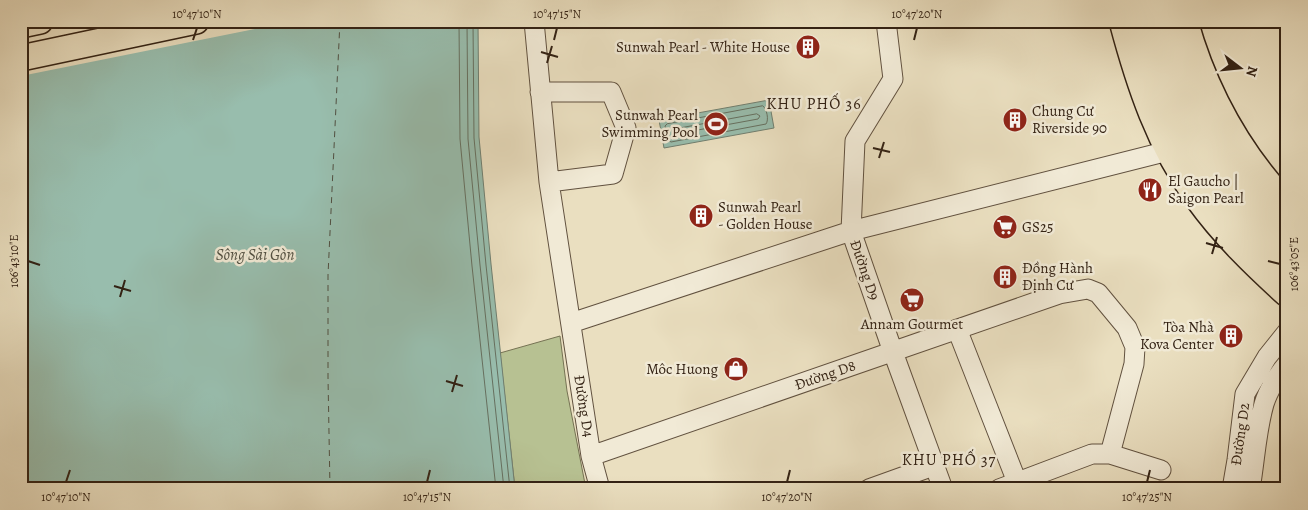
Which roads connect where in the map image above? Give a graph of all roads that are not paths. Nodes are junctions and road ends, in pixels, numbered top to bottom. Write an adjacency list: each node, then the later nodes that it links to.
1 (40, 21): 10 (main road)
2 (196, 21): 12 (main road)
3 (534, 21): 13 (street, Đường D4)
4 (886, 21): 17 (street, Đường D9)
5 (1113, 21): 11 (main road)
6 (1122, 21): 11 (main road)
7 (1143, 21): 19 (main road)
8 (1167, 21): 18 (main road)
9 (1185, 21): 16 (main road)
10 (21, 25)
11 (1130, 52): 14 (main road)
12 (21, 58)
13 (540, 92): 15 (street, Đường D4); 15 (street)
14 (1168, 151): 17 (street); 20 (main road)
15 (550, 182): 21 (street, Đường D4)
16 (1287, 204)
17 (851, 231): 21 (street); 24 (street, Đường D9)
18 (1287, 236)
19 (1287, 264)
20 (1287, 294)
21 (571, 323): 27 (street, Đường D4)
22 (957, 329): 24 (street, Đường D8); 26 (street, Đường D8); 31 (street)
23 (1287, 332): 28 (street, Đường D2)
24 (893, 352): 27 (street, Đường D8); 29 (street, Đường D9)
25 (1287, 364): 28 (street, Đường D2)
26 (1110, 454): 30 (street); 31 (street)
27 (592, 456): 32 (street, Đường D4)
28 (1246, 461): 36 (street, Đường D2); 37 (street, Đường D2)
29 (933, 466): 33 (street); 34 (street, Đường D9)
30 (1161, 470)
31 (1017, 482): 35 (street)
32 (600, 489)
33 (869, 489)
34 (943, 489)
35 (999, 489)
36 (1232, 489)
37 (1250, 489)

